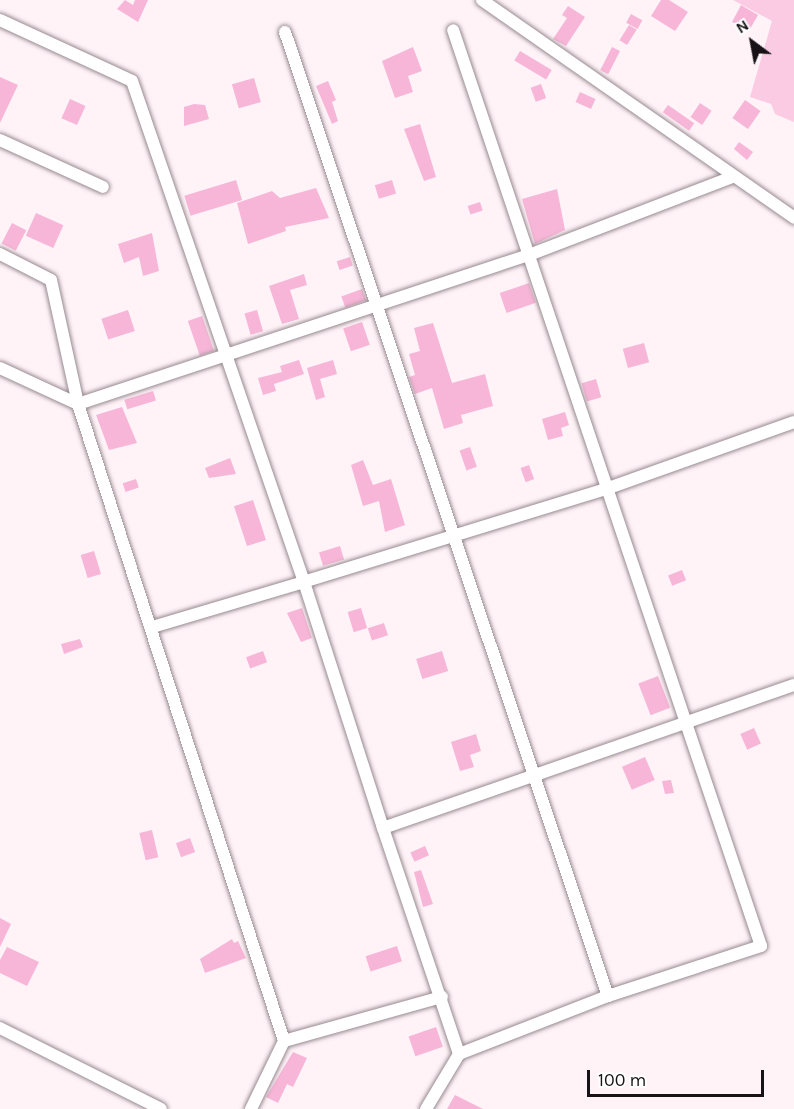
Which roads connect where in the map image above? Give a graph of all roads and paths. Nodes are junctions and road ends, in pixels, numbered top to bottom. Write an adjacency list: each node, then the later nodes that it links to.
1 (482, 0): 6 (street)
2 (0, 21): 12 (street)
3 (453, 30): 10 (street)
4 (285, 32): 11 (street)
5 (0, 140): 7 (street)
6 (732, 177): 8 (street); 10 (street)
7 (103, 187)
8 (794, 218)
9 (0, 254): 14 (street)
10 (529, 255): 11 (street); 16 (street)
11 (376, 306): 12 (street); 17 (street)
12 (228, 353): 14 (street); 18 (street)
13 (0, 368): 14 (street)
14 (78, 404): 19 (street)
15 (794, 422): 16 (street)
16 (609, 488): 17 (street); 21 (street)
17 (457, 538): 18 (street); 22 (street)
18 (304, 582): 19 (street); 23 (street)
19 (152, 627): 27 (street)
20 (794, 685): 21 (street)
21 (684, 722): 22 (street); 24 (street)
22 (531, 775): 23 (street); 24 (street)
23 (383, 828): 25 (street)
24 (608, 996): 28 (street)
25 (442, 997): 27 (street); 28 (street)
26 (0, 1028): 29 (street)
27 (284, 1041): 30 (street)
28 (459, 1054): 31 (street)
29 (161, 1109)
30 (251, 1109)
31 (426, 1109)

